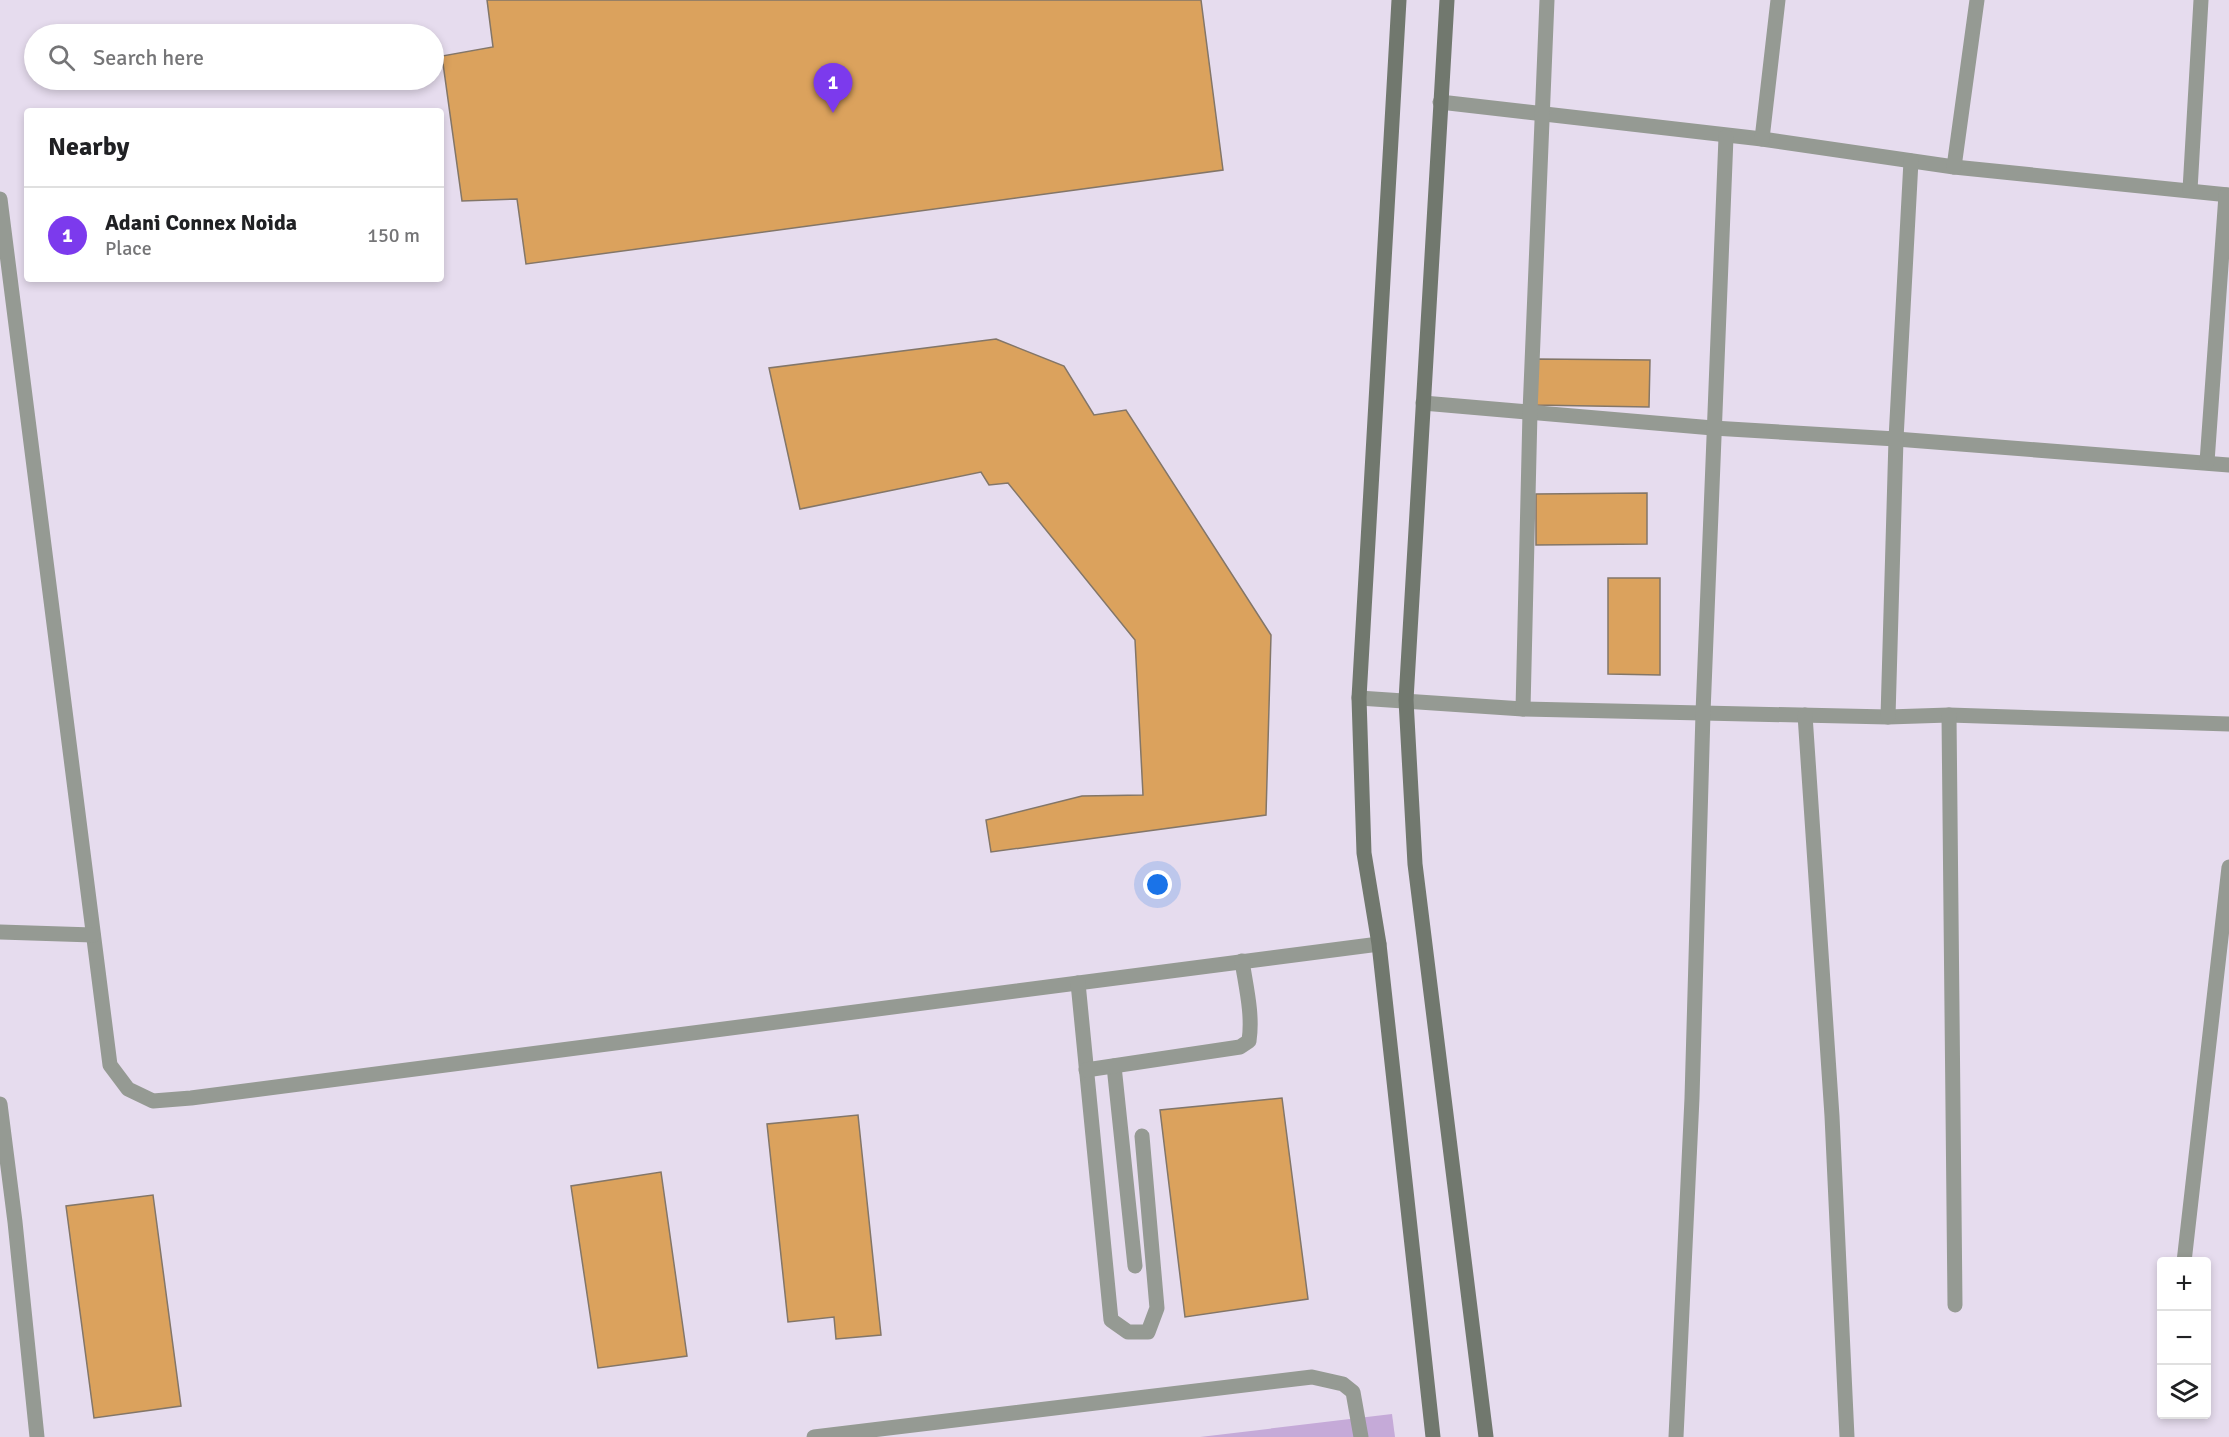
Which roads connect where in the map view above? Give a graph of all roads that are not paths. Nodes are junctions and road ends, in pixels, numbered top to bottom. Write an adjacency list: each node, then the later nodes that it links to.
1 (1399, 0): 22 (street)
2 (1448, 0): 7 (street)
3 (1547, 0): 8 (street)
4 (1778, 0): 10 (street)
5 (1977, 0): 12 (street)
6 (2201, 0): 13 (street)
7 (1440, 102): 8 (street); 16 (street)
8 (1542, 114): 9 (street); 17 (street)
9 (1726, 136): 10 (street); 18 (street)
10 (1762, 140): 11 (street)
11 (1911, 161): 12 (street); 19 (street)
12 (1954, 167): 13 (street)
13 (2190, 190): 14 (street)
14 (2228, 195): 20 (street)
15 (0, 200): 32 (street)
16 (1423, 403): 17 (street); 23 (street)
17 (1530, 412): 18 (street); 24 (street)
18 (1713, 428): 19 (street); 25 (street)
19 (1896, 440): 20 (street); 28 (street)
20 (2207, 462): 21 (street)
21 (2229, 465)
22 (1359, 698): 23 (street); 33 (street)
23 (1407, 700): 24 (street); 47 (street)
24 (1523, 709): 25 (street)
25 (1702, 713): 26 (street); 48 (street)
26 (1805, 715): 28 (street); 49 (street)
27 (1949, 715): 28 (street); 29 (street); 42 (street)
28 (1888, 717)
29 (2229, 724)
30 (2229, 867): 40 (street)
31 (0, 932): 32 (street)
32 (93, 935): 35 (street)
33 (1379, 944): 34 (street); 46 (street)
34 (1242, 961): 35 (street); 36 (street)
35 (1078, 983): 37 (street)
36 (1114, 1066): 37 (street); 41 (street)
37 (1086, 1070): 39 (street)
38 (0, 1104): 43 (street)
39 (1142, 1136)
40 (2185, 1257)
41 (1136, 1266)
42 (1955, 1305)
43 (37, 1437)
44 (814, 1437): 45 (street)
45 (1361, 1437)
46 (1433, 1437)
47 (1486, 1437)
48 (1676, 1437)
49 (1847, 1437)

